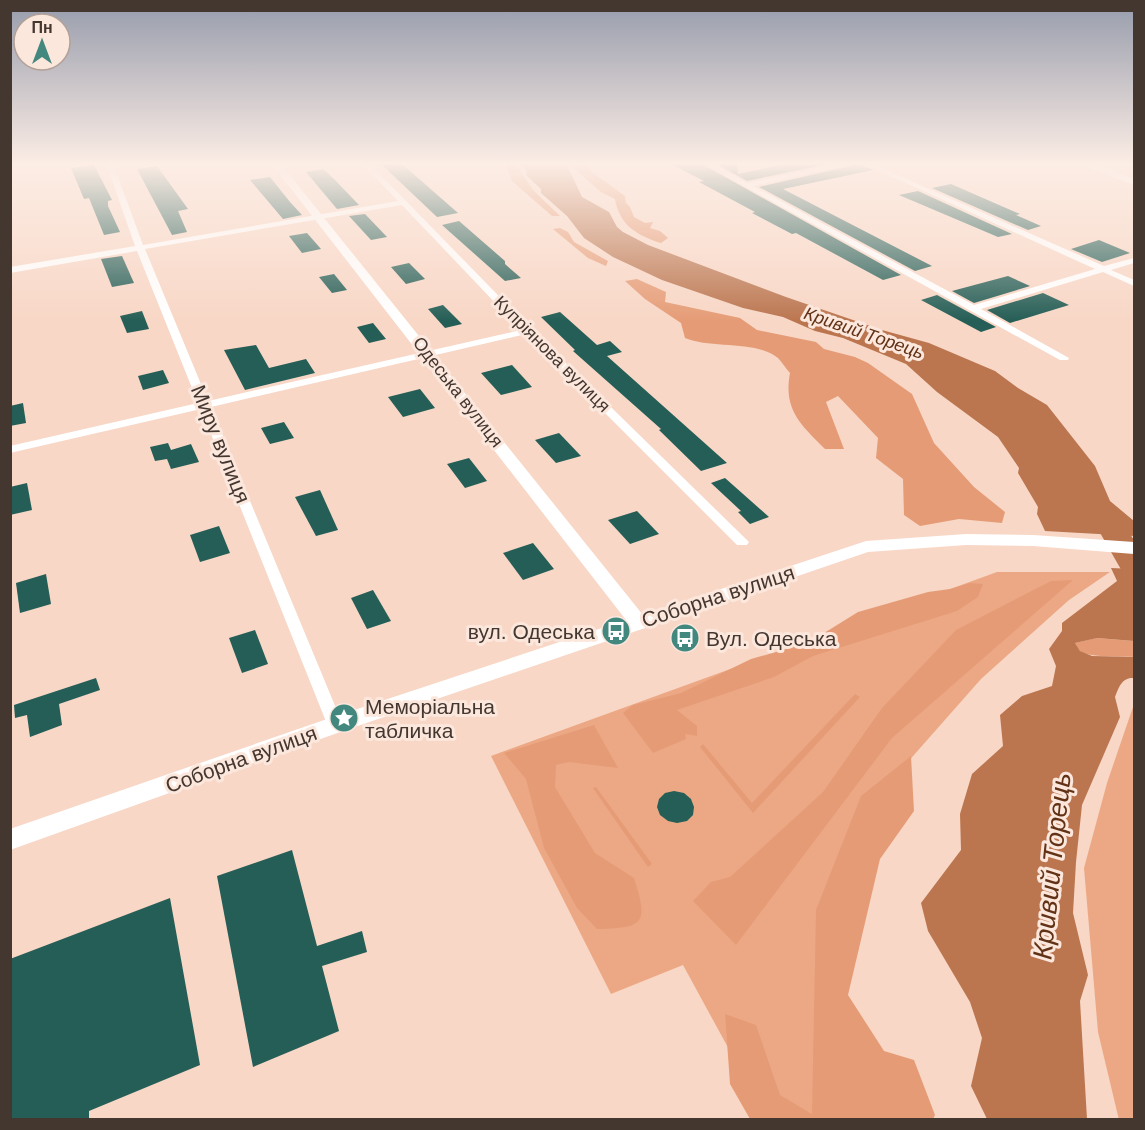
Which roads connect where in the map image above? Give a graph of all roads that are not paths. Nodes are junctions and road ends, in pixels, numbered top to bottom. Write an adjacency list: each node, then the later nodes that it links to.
1 (128, 216): 7 (street, Миру вулиця)
2 (331, 216): 6 (street)
3 (415, 216): 13 (street, Купріянова вулиця)
4 (804, 216): 12 (street)
5 (983, 216): 10 (street)
6 (318, 218): 7 (street); 14 (street, Одеська вулиця)
7 (140, 247): 9 (street); 16 (street, Миру вулиця)
8 (1134, 260): 10 (street)
9 (10, 270)
10 (1104, 270): 11 (street); 12 (street)
11 (1134, 284)
12 (974, 308): 15 (street)
13 (528, 331): 14 (street); 18 (street, Купріянова вулиця)
14 (428, 354): 16 (street); 20 (street, Одеська вулиця)
15 (1064, 358)
16 (206, 405): 17 (street); 21 (street, Миру вулиця)
17 (10, 450)
18 (742, 542)
19 (1134, 548): 20 (street, Соборна вулиця)
20 (638, 622): 21 (street, Соборна вулиця)
21 (334, 725): 22 (street, Соборна вулиця)
22 (10, 840)

